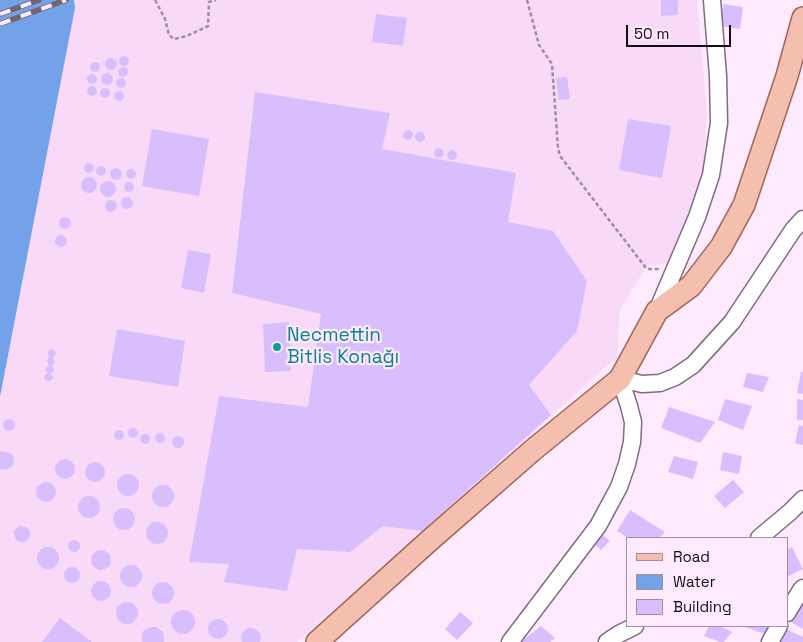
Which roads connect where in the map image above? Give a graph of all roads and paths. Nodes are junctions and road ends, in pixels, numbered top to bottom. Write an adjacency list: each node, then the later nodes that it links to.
1 (156, 0): 2 (path)
2 (216, 0)
3 (527, 0): 7 (path)
4 (712, 0): 7 (street)
5 (803, 18): 8 (main road)
6 (803, 219): 9 (street)
7 (676, 267): 8 (street)
8 (657, 311): 9 (main road)
9 (620, 379): 16 (main road); 17 (street)
10 (803, 499): 11 (street)
11 (759, 537)
12 (803, 588): 13 (street)
13 (788, 611)
14 (633, 627): 18 (street)
15 (779, 627): 19 (street)
16 (317, 642)
17 (510, 642)
18 (607, 642)
19 (770, 642)

